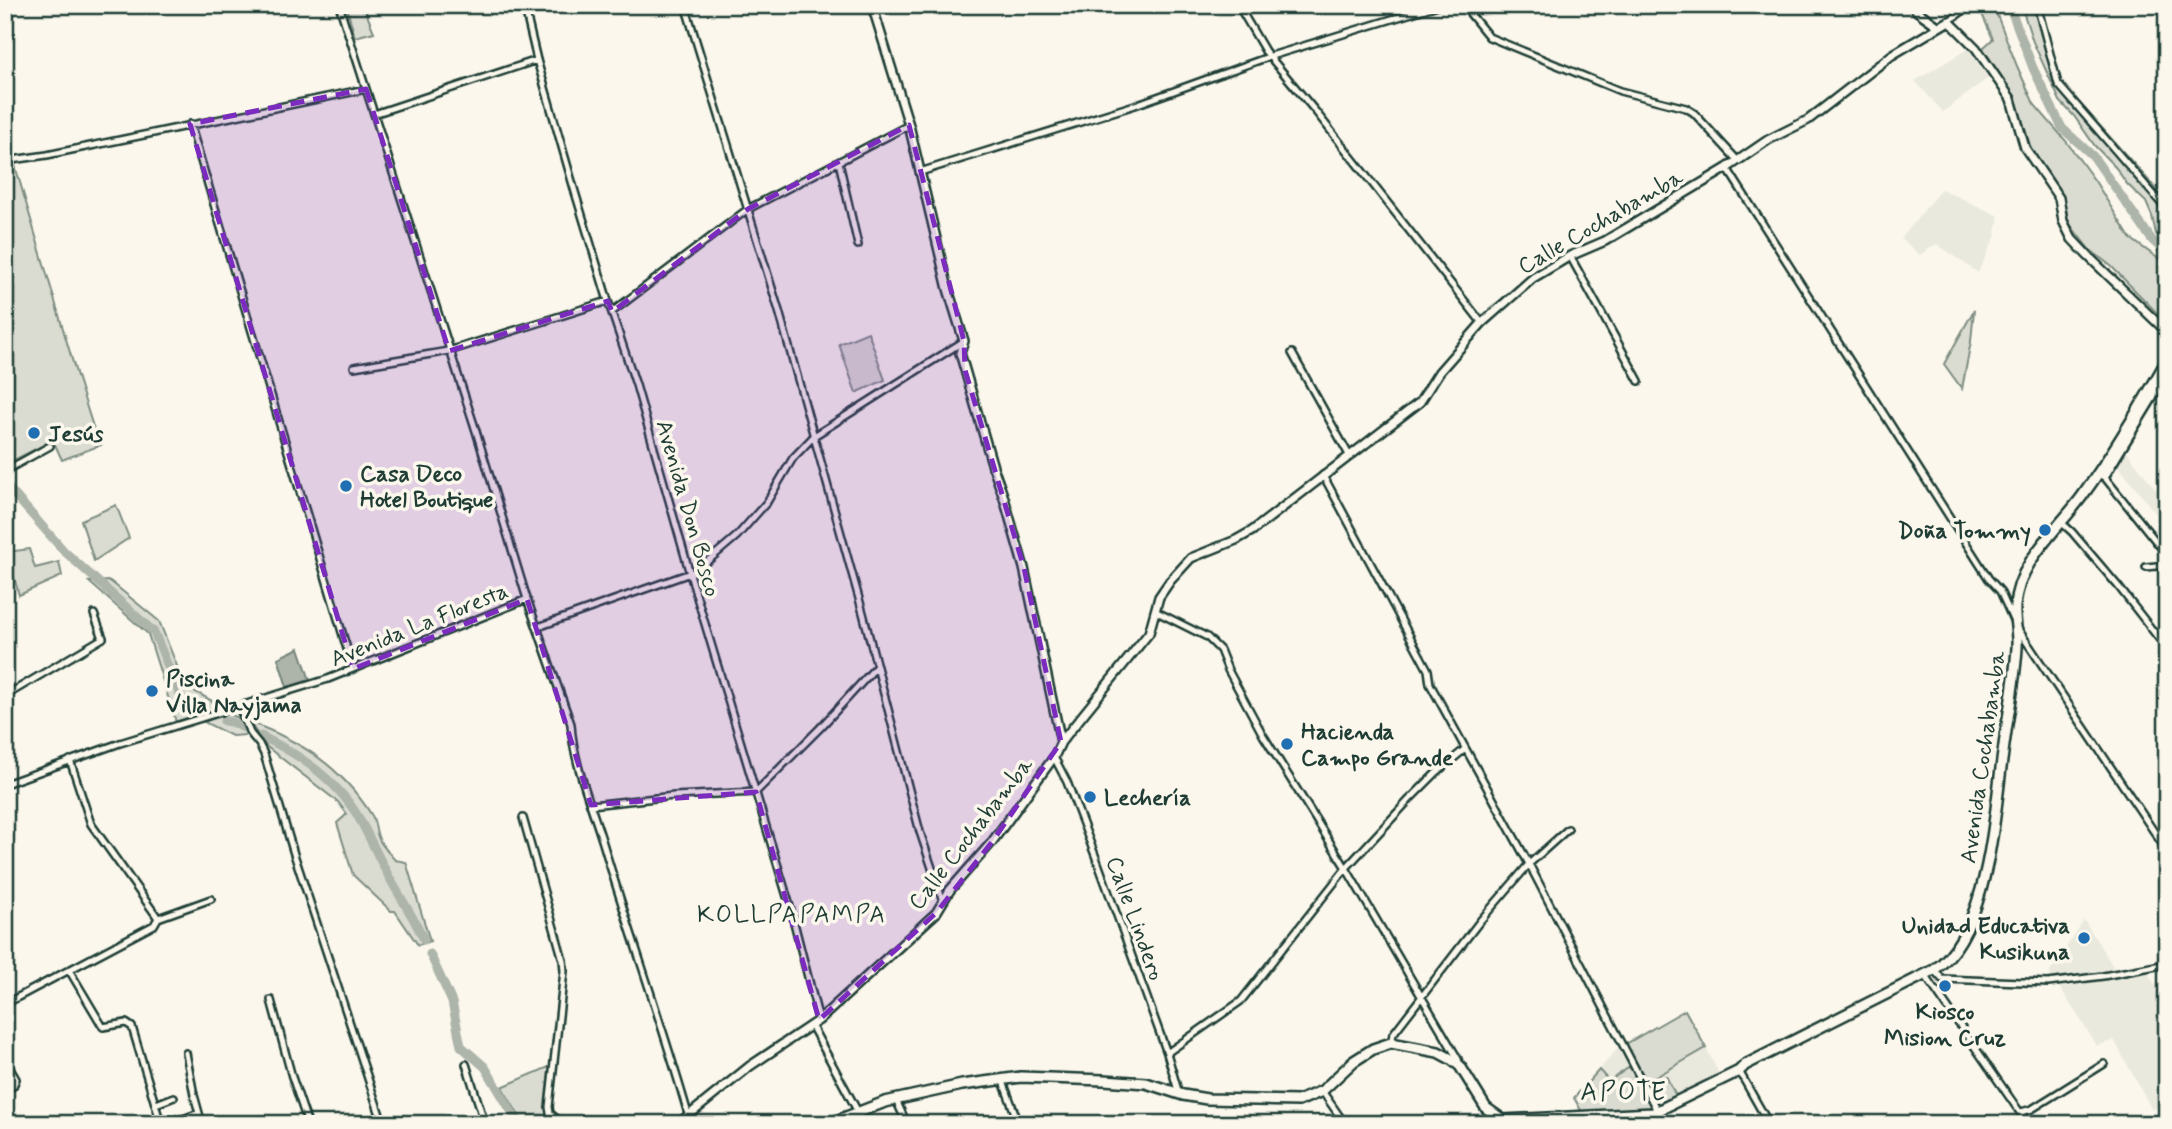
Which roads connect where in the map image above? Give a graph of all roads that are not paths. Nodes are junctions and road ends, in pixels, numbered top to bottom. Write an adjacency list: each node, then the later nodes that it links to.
1 (339, 5): 15 (street)
2 (524, 5): 14 (street, Avenida Don Bosco)
3 (685, 5): 24 (street)
4 (872, 5): 18 (street)
5 (1238, 5): 13 (street)
6 (1438, 5): 13 (street)
7 (1463, 5): 19 (street)
8 (1912, 5): 12 (street)
9 (1971, 5): 11 (street, Calle Cochabamba)
10 (2037, 5): 25 (street)
11 (1949, 21): 12 (street, Calle Cochabamba); 31 (street)
12 (1938, 26): 19 (street, Calle Cochabamba)
13 (1271, 56): 23 (street); 30 (street)
14 (537, 60): 16 (street); 28 (street, Avenida Don Bosco)
15 (366, 89): 16 (street); 17 (street)
16 (374, 114): 33 (street)
17 (190, 124): 21 (street); 57 (street)
18 (909, 125): 20 (street); 23 (street)
19 (1738, 161): 22 (street, Calle Cochabamba)
20 (839, 162): 24 (street); 26 (street)
21 (5, 164)
22 (1727, 168): 27 (street, Calle Cochabamba); 54 (street)
23 (920, 172): 32 (street)
24 (748, 209): 29 (street); 39 (street)
25 (2167, 210)
26 (858, 245)
27 (1570, 256): 30 (street, Calle Cochabamba); 38 (street)
28 (608, 301): 29 (street, Avenida Don Bosco); 33 (street)
29 (612, 312): 49 (street, Avenida Don Bosco)
30 (1482, 323): 41 (street, Calle Cochabamba)
31 (2167, 332)
32 (964, 341): 39 (street); 60 (street)
33 (449, 351): 36 (street); 50 (street)
34 (1292, 353): 41 (street)
35 (2167, 360): 43 (main road, Avenida Cochabamba)
36 (354, 367)
37 (2167, 372): 43 (main road, Avenida Cochabamba)
38 (1639, 382)
39 (814, 436): 49 (street); 56 (street)
40 (50, 446): 42 (street)
41 (1349, 455): 44 (street, Calle Cochabamba)
42 (7, 468)
43 (2101, 473): 45 (main road, Avenida Cochabamba); 46 (street)
44 (1323, 475): 51 (street, Calle Cochabamba); 61 (street)
45 (2064, 524): 54 (main road, Avenida Cochabamba); 55 (street)
46 (2167, 555)
47 (2167, 565): 48 (street)
48 (2146, 567)
49 (690, 574): 53 (street); 66 (street, Avenida Don Bosco)
50 (527, 599): 53 (street); 57 (street, Avenida La Floresta)
51 (1155, 611): 60 (street, Calle Cochabamba); 72 (street)
52 (94, 614): 58 (street)
53 (538, 627): 67 (street)
54 (2020, 632): 70 (street); 78 (main road, Avenida Cochabamba)
55 (2167, 649)
56 (876, 667): 66 (street); 74 (street)
57 (354, 669): 59 (street, Avenida La Floresta)
58 (5, 696)
59 (239, 707): 63 (street, Avenida La Floresta); 110 (street)
60 (1061, 743): 62 (street, Calle Cochabamba)
61 (1465, 749): 71 (street); 72 (street)
62 (1054, 757): 74 (street, Calle Cochabamba); 87 (street, Calle Lindero)
63 (70, 760): 65 (street, Avenida La Floresta); 75 (street)
64 (5, 772): 65 (street)
65 (7, 783)
66 (755, 792): 67 (street); 83 (street, Avenida Don Bosco)
67 (591, 805): 104 (street)
68 (523, 818): 112 (street)
69 (1568, 829): 71 (street)
70 (2167, 851)
71 (1529, 864): 80 (street); 100 (street)
72 (1346, 868): 80 (street); 87 (street)
73 (211, 899): 75 (street)
74 (943, 901): 83 (street, Calle Cochabamba)
75 (158, 918): 77 (street)
76 (2167, 964): 78 (street)
77 (69, 970): 82 (street); 99 (street)
78 (1936, 972): 79 (main road, Avenida Cochabamba)
79 (1926, 977): 92 (main road, Avenida Cochabamba); 102 (street)
80 (1421, 998): 85 (street); 91 (street)
81 (271, 1000): 109 (street)
82 (5, 1004)
83 (819, 1020): 84 (street, Calle Cochabamba)
84 (811, 1026): 101 (street); 104 (street, Calle Cochabamba)
85 (1391, 1044): 91 (main road); 95 (main road)
86 (186, 1053): 103 (street)
87 (1167, 1053): 96 (street, Calle Lindero)
88 (5, 1060): 94 (street)
89 (2104, 1064): 102 (street)
90 (466, 1065): 111 (street)
91 (1460, 1066): 105 (main road, Avenida Cochabamba)
92 (1739, 1071): 100 (main road, Avenida Cochabamba); 119 (street)
93 (1002, 1079): 96 (main road); 98 (main road); 116 (street)
94 (5, 1091)
95 (1322, 1091): 96 (main road); 117 (street)
96 (1179, 1094)
97 (174, 1097): 99 (street)
98 (896, 1100): 101 (main road); 115 (street)
99 (156, 1104): 106 (street)
100 (1658, 1111): 105 (main road, Avenida Cochabamba); 118 (street)
101 (858, 1112): 114 (main road)
102 (2021, 1112): 120 (street)
103 (199, 1113): 107 (street); 108 (street)
104 (688, 1114): 113 (street, Calle Cochabamba)
105 (1497, 1120)
106 (161, 1124)
107 (170, 1124)
108 (202, 1124)
109 (308, 1124)
110 (383, 1124)
111 (485, 1124)
112 (562, 1124)
113 (678, 1124)
114 (828, 1124)
115 (907, 1124)
116 (1019, 1124)
117 (1345, 1124)
118 (1664, 1124)
119 (1769, 1124)
120 (2028, 1124)

